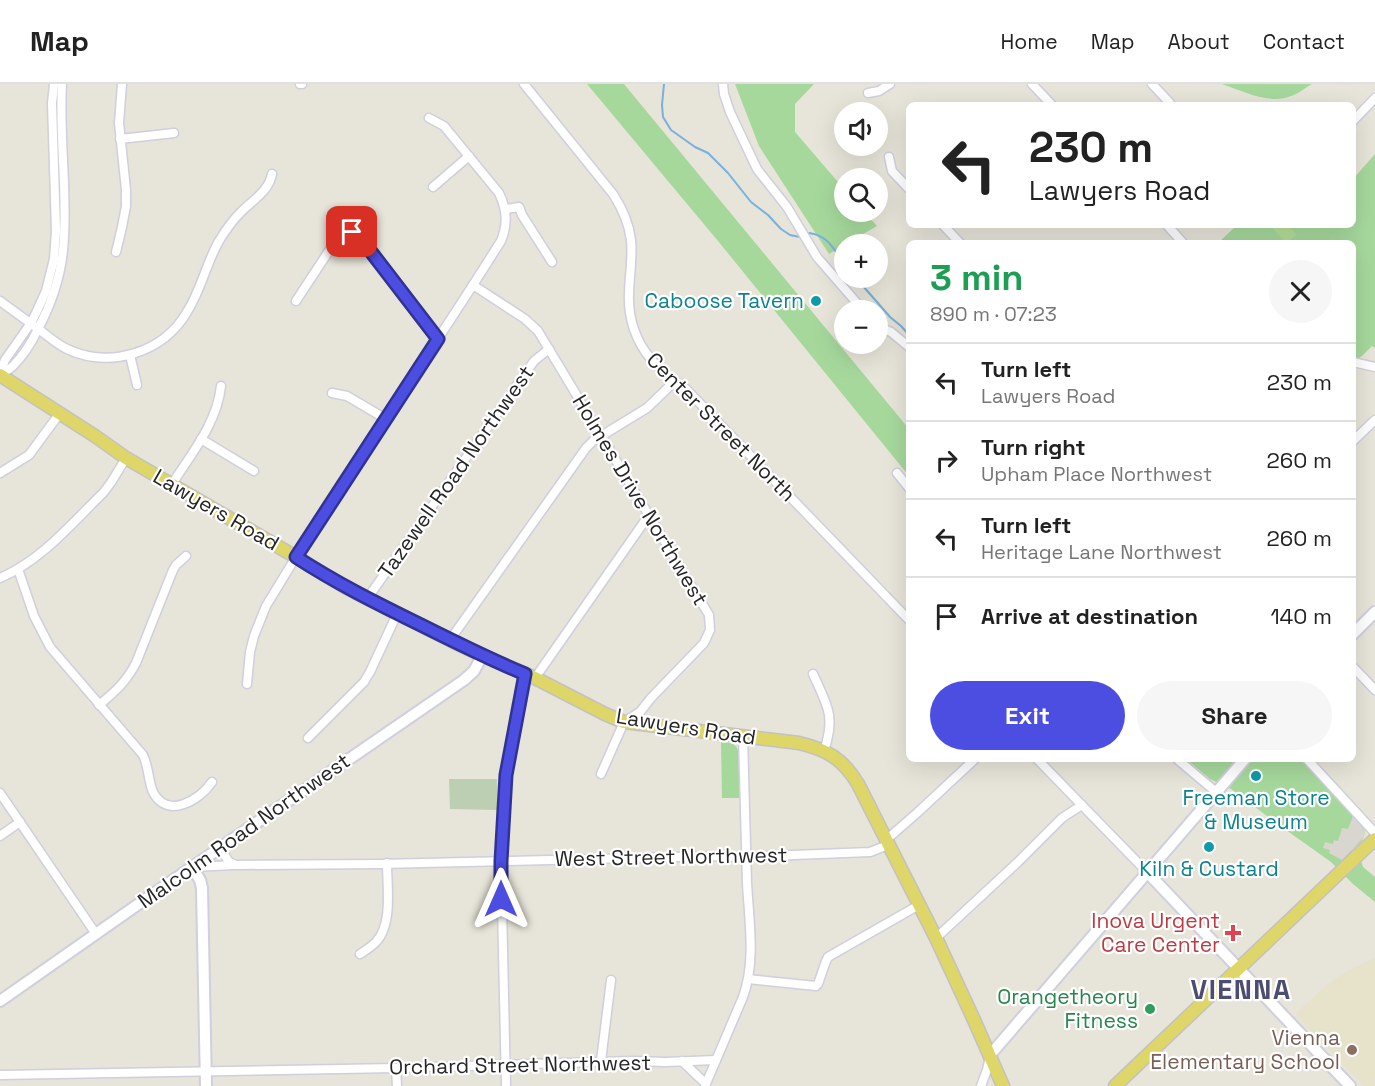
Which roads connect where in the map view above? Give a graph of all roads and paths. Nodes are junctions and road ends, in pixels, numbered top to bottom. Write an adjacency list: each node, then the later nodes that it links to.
1 (54, 84): 33 (street)
2 (62, 84): 33 (street)
3 (122, 84): 16 (street)
4 (525, 84): 42 (street, Center Street North)
5 (723, 84): 30 (street)
6 (890, 84): 9 (street)
7 (1032, 84): 11 (street)
8 (1152, 84): 12 (street)
9 (868, 93)
10 (1375, 98): 14 (street)
11 (1049, 102)
12 (1169, 102)
13 (429, 118): 17 (street)
14 (1356, 118)
15 (174, 133): 16 (street)
16 (120, 139): 27 (street)
17 (469, 156): 21 (street); 22 (street)
18 (889, 157): 20 (street)
19 (272, 174): 38 (street)
20 (906, 186)
21 (433, 187)
22 (506, 209): 28 (street); 29 (street)
23 (347, 215): 25 (street)
24 (946, 228): 26 (street)
25 (348, 231): 32 (street); 35 (street)
26 (957, 240)
27 (116, 252)
28 (552, 262)
29 (473, 285): 35 (street); 37 (street, Holmes Drive Northwest)
30 (855, 300)
31 (0, 301): 33 (street)
32 (296, 301)
33 (34, 326): 38 (street); 41 (street)
34 (888, 331): 36 (street)
35 (438, 339): 47 (street)
36 (906, 344)
37 (549, 349): 49 (street, Holmes Drive Northwest); 63 (street, Tazewell Road Northwest)
38 (130, 355): 43 (street)
39 (1356, 363): 40 (street)
40 (1375, 367)
41 (0, 375): 46 (main road, Lawyers Road)
42 (675, 381): 49 (street); 66 (street, Center Street North)
43 (137, 385)
44 (221, 386): 51 (street)
45 (332, 393): 47 (street)
46 (60, 413): 52 (main road, Lawyers Road); 54 (street)
47 (386, 419): 60 (street)
48 (1375, 420): 50 (street)
49 (602, 436): 58 (street, Holmes Drive Northwest); 68 (street)
50 (1356, 438)
51 (201, 440): 53 (street); 56 (street)
52 (126, 458): 56 (main road, Lawyers Road); 61 (street)
53 (254, 471)
54 (0, 473)
55 (897, 473): 57 (street)
56 (172, 484): 60 (main road, Lawyers Road)
57 (906, 484)
58 (649, 515): 72 (street); 76 (street, Holmes Drive Northwest)
59 (186, 556): 75 (street)
60 (296, 557): 63 (main road, Lawyers Road); 73 (street)
61 (18, 569): 62 (street); 75 (street)
62 (0, 578)
63 (367, 599): 65 (main road, Lawyers Road)
64 (1375, 612): 67 (street)
65 (397, 614): 68 (main road, Lawyers Road); 78 (street)
66 (906, 617)
67 (1356, 631)
68 (450, 640): 69 (main road, Lawyers Road)
69 (482, 656): 72 (main road, Lawyers Road); 95 (street, Malcolm Road Northwest)
70 (1356, 670): 74 (street)
71 (813, 674): 79 (street)
72 (530, 676): 76 (main road, Lawyers Road); 97 (street)
73 (247, 684)
74 (1375, 690)
75 (99, 705): 86 (street)
76 (624, 722): 77 (main road, Lawyers Road); 85 (street)
77 (743, 736): 79 (main road, Lawyers Road); 96 (street)
78 (308, 738)
79 (824, 751): 94 (main road, Lawyers Road)
80 (972, 762): 94 (street)
81 (1040, 762): 89 (street)
82 (1180, 762): 87 (street)
83 (1242, 762): 87 (street)
84 (1310, 762): 91 (street)
85 (601, 774)
86 (212, 782)
87 (1216, 792): 101 (street)
88 (0, 793): 90 (street)
89 (1082, 805): 101 (street); 104 (street)
90 (20, 822): 92 (street); 103 (street)
91 (1375, 833)
92 (0, 836)
93 (1375, 839): 106 (main road)
94 (887, 843): 96 (street, West Street Northwest); 102 (main road, Lawyers Road)
95 (220, 848): 99 (street); 100 (street, Malcolm Road Northwest)
96 (746, 856): 97 (street, West Street Northwest); 107 (street)
97 (501, 861): 98 (street, West Street Northwest); 114 (street)
98 (387, 863): 99 (street, West Street Northwest); 105 (street)
99 (236, 865): 100 (street, West Street Northwest)
100 (192, 867): 103 (street, Malcolm Road Northwest); 116 (street)
101 (1147, 872): 106 (street); 110 (street)
102 (919, 905): 104 (main road, Lawyers Road); 107 (street)
103 (96, 934): 109 (street, Malcolm Road Northwest)
104 (936, 938): 110 (main road, Lawyers Road)
105 (360, 954)
106 (1239, 969): 124 (main road); 125 (street)
107 (748, 979): 111 (street)
108 (611, 980): 112 (street)
109 (0, 1001)
110 (990, 1055): 122 (street); 123 (main road, Lawyers Road)
111 (716, 1060): 113 (street, Orchard Street Northwest); 118 (street)
112 (601, 1061): 113 (street, Orchard Street Northwest); 114 (street, Orchard Street Northwest)
113 (682, 1061): 118 (street)
114 (506, 1064): 115 (street, Orchard Street Northwest); 121 (street)
115 (396, 1068): 116 (street, Orchard Street Northwest); 120 (street)
116 (205, 1071): 117 (street, Orchard Street Northwest); 119 (street)
117 (0, 1075)
118 (705, 1085)
119 (206, 1086)
120 (397, 1086)
121 (506, 1086)
122 (981, 1086)
123 (1003, 1086)
124 (1115, 1086)
125 (1350, 1086)

